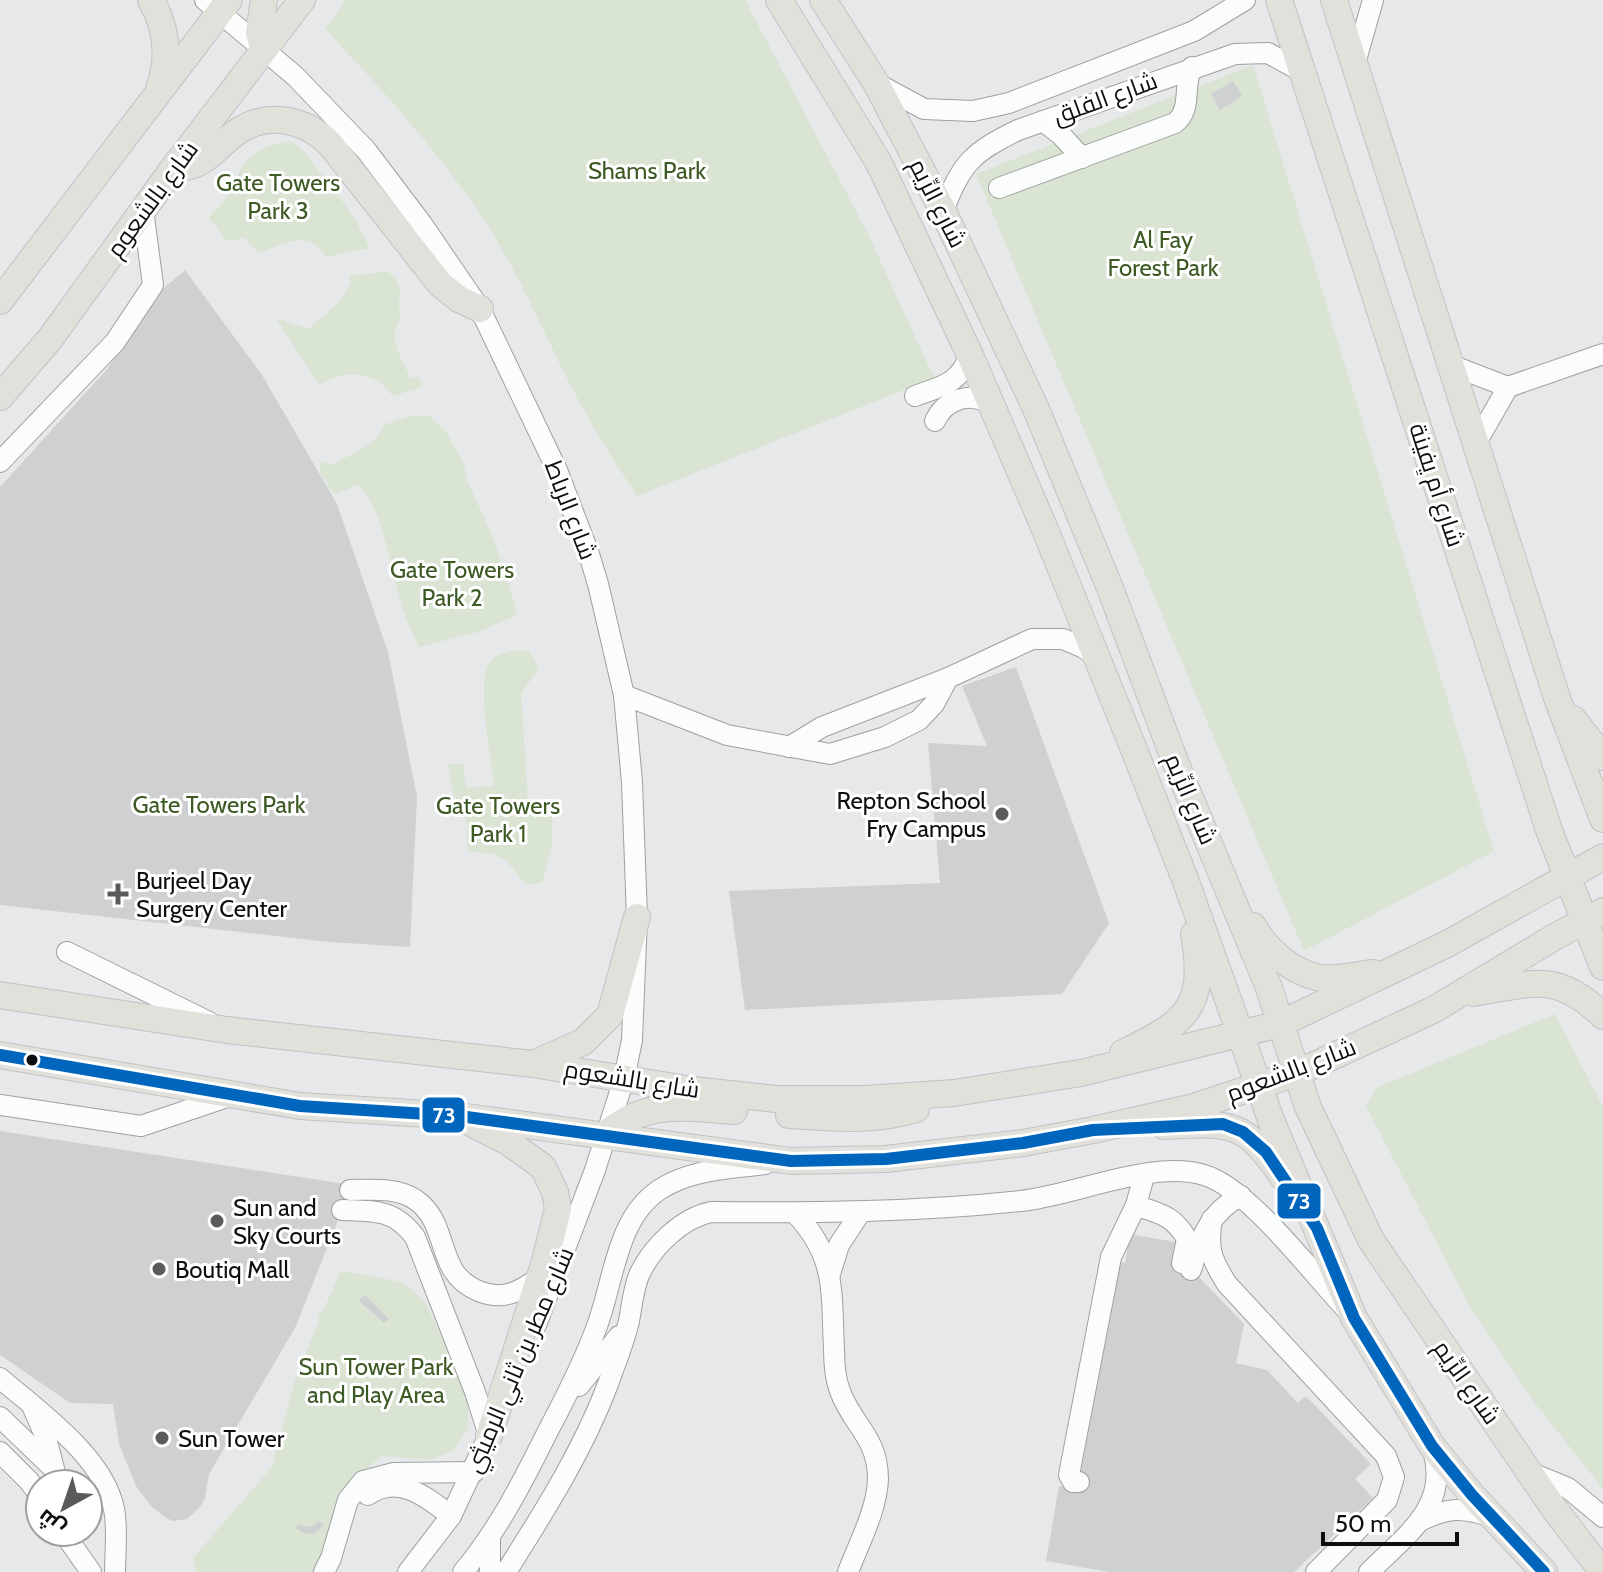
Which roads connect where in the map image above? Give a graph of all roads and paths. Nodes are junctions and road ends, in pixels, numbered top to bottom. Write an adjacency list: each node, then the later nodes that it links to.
1 (151, 0): 17 (main road)
2 (264, 0): 12 (main road)
3 (302, 0): 12 (main road, شارع بالشعوم)
4 (779, 0): 29 (main road, شارع الرِّيم)
5 (823, 0): 16 (main road, شارع الرِّيم)
6 (1245, 0): 11 (street, شارع الفلق)
7 (1279, 0): 15 (main road, شارع أم يِفينة)
8 (1334, 0): 14 (main road, شارع أم يِفينة)
9 (1373, 0): 14 (street)
10 (218, 4): 12 (street, شارع الرباط); 17 (main road)
11 (1194, 31): 13 (street); 18 (street, شارع الفلق)
12 (264, 50): 22 (main road, شارع بالشعوم); 27 (street, شارع الرباط)
13 (1198, 65): 15 (street, شارع الفلق); 19 (street, شارع الفلق); 21 (street)
14 (1354, 67): 30 (main road, شارع أم يِفينة)
15 (1301, 71): 47 (main road, شارع أم يِفينة)
16 (876, 83): 18 (street, شارع الفلق); 25 (main road, شارع الرِّيم)
17 (155, 99): 26 (main road)
18 (1009, 103): 20 (street)
19 (1043, 121): 20 (street, شارع الفلق); 21 (street)
20 (1018, 130): 25 (street, شارع الفلق)
21 (1082, 158): 23 (street)
22 (172, 170): 24 (main road, شارع بالشعوم); 27 (main road)
23 (999, 188)
24 (143, 209): 33 (main road, شارع بالشعوم); 37 (street)
25 (943, 211): 46 (main road, شارع الرِّيم)
26 (0, 301)
27 (480, 309): 40 (street, شارع الرباط)
28 (1603, 354): 31 (street)
29 (970, 355): 32 (street); 34 (main road, شارع الرِّيم)
30 (1451, 365): 31 (street); 36 (main road, شارع أم يِفينة)
31 (1508, 387): 36 (street)
32 (915, 396)
33 (0, 397)
34 (992, 406): 35 (street); 38 (main road, شارع الرِّيم)
35 (935, 421)
36 (1476, 443): 41 (main road, شارع أم يِفينة)
37 (0, 462)
38 (1096, 656): 39 (street); 48 (main road, شارع الرِّيم)
39 (948, 678): 42 (street); 42 (street)
40 (624, 695): 42 (street); 50 (street, شارع الرباط)
41 (1557, 698): 43 (main road); 44 (main road, شارع أم يِفينة)
42 (789, 747)
43 (1603, 757)
44 (1603, 819)
45 (1603, 857): 47 (main road, شارع بالشعوم)
46 (1219, 865): 53 (main road); 57 (main road, شارع الرِّيم)
47 (1566, 877): 49 (main road, شارع أم يِفينة); 53 (main road, شارع بالشعوم)
48 (1185, 879): 59 (main road, شارع الرِّيم); 62 (main road)
49 (1593, 916): 52 (main road, شارع أم يِفينة); 54 (main road, شارع بالشعوم)
50 (637, 917): 61 (main road); 64 (street, شارع الرباط)
51 (67, 952): 58 (street)
52 (1603, 967)
53 (1397, 970): 57 (main road, شارع بالشعوم)
54 (1461, 994): 56 (main road); 63 (main road, شارع بالشعوم)
55 (0, 995): 58 (main road, شارع بالشعوم)
56 (1603, 1016)
57 (1280, 1024): 59 (main road, شارع بالشعوم); 63 (main road, شارع الرِّيم)
58 (227, 1030): 61 (main road, شارع بالشعوم)
59 (1242, 1034): 62 (main road, شارع بالشعوم); 65 (main road, شارع الرِّيم)
60 (0, 1055): 67 (main road, شارع بالشعوم)
61 (533, 1064): 64 (main road, شارع بالشعوم)
62 (1081, 1073): 66 (main road, شارع بالشعوم)
63 (1297, 1073): 65 (main road, شارع بالشعوم); 96 (main road, شارع الرِّيم)
64 (624, 1079): 66 (main road, شارع بالشعوم); 71 (street, شارع الرباط)
65 (1258, 1084): 70 (main road, شارع بالشعوم); 81 (main road, شارع الرِّيم)
66 (954, 1093): 71 (main road)
67 (233, 1095): 68 (street); 69 (main road, شارع بالشعوم)
68 (0, 1105)
69 (459, 1116): 71 (main road, شارع بالشعوم); 83 (main road)
70 (1093, 1130): 72 (main road, شارع بالشعوم); 81 (main road)
71 (605, 1135): 72 (main road, شارع بالشعوم); 90 (street, شارع مطر بن ثاني الرميثي)
72 (791, 1161): 89 (street, شارع مطر بن ثاني الرميثي)
73 (1144, 1176): 75 (street); 76 (street); 79 (street)
74 (350, 1190): 83 (street)
75 (1241, 1196): 80 (street); 84 (street)
76 (1136, 1205): 80 (street); 98 (street)
77 (342, 1210): 90 (street)
78 (795, 1213): 79 (street); 82 (street); 85 (street)
79 (860, 1213): 82 (street)
80 (1212, 1219): 114 (street)
81 (1317, 1228): 84 (main road, شارع الرِّيم)
82 (830, 1274): 113 (street)
83 (539, 1278): 90 (main road)
84 (1354, 1318): 91 (main road, شارع الرِّيم)
85 (628, 1326): 89 (street); 112 (street)
86 (0, 1378): 87 (street)
87 (32, 1406): 94 (street); 106 (street)
88 (0, 1417): 93 (street)
89 (553, 1422): 103 (street, شارع مطر بن ثاني الرميثي)
90 (489, 1436): 95 (street, شارع مطر بن ثاني الرميثي)
91 (1432, 1446): 100 (main road, شارع الرِّيم); 102 (street)
92 (0, 1452): 97 (street)
93 (48, 1468)
94 (54, 1468)
95 (474, 1472): 99 (street, شارع مطر بن ثاني الرميثي); 107 (street)
96 (1529, 1472): 101 (street); 117 (main road, شارع الرِّيم)
97 (24, 1478)
98 (1079, 1482)
99 (451, 1516): 108 (street); 109 (street, شارع مطر بن ثاني الرميثي)
100 (1492, 1517): 102 (street); 116 (main road, شارع الرِّيم)
101 (1603, 1517)
102 (1420, 1521): 115 (street)
103 (490, 1538): 110 (street, شارع مطر بن ثاني الرميثي); 111 (street)
104 (74, 1548): 105 (street)
105 (91, 1572)
106 (115, 1572)
107 (324, 1572)
108 (338, 1572)
109 (408, 1572)
110 (463, 1572)
111 (490, 1572)
112 (506, 1572)
113 (848, 1572)
114 (1316, 1572)
115 (1369, 1572)
116 (1544, 1572)
117 (1603, 1572)

